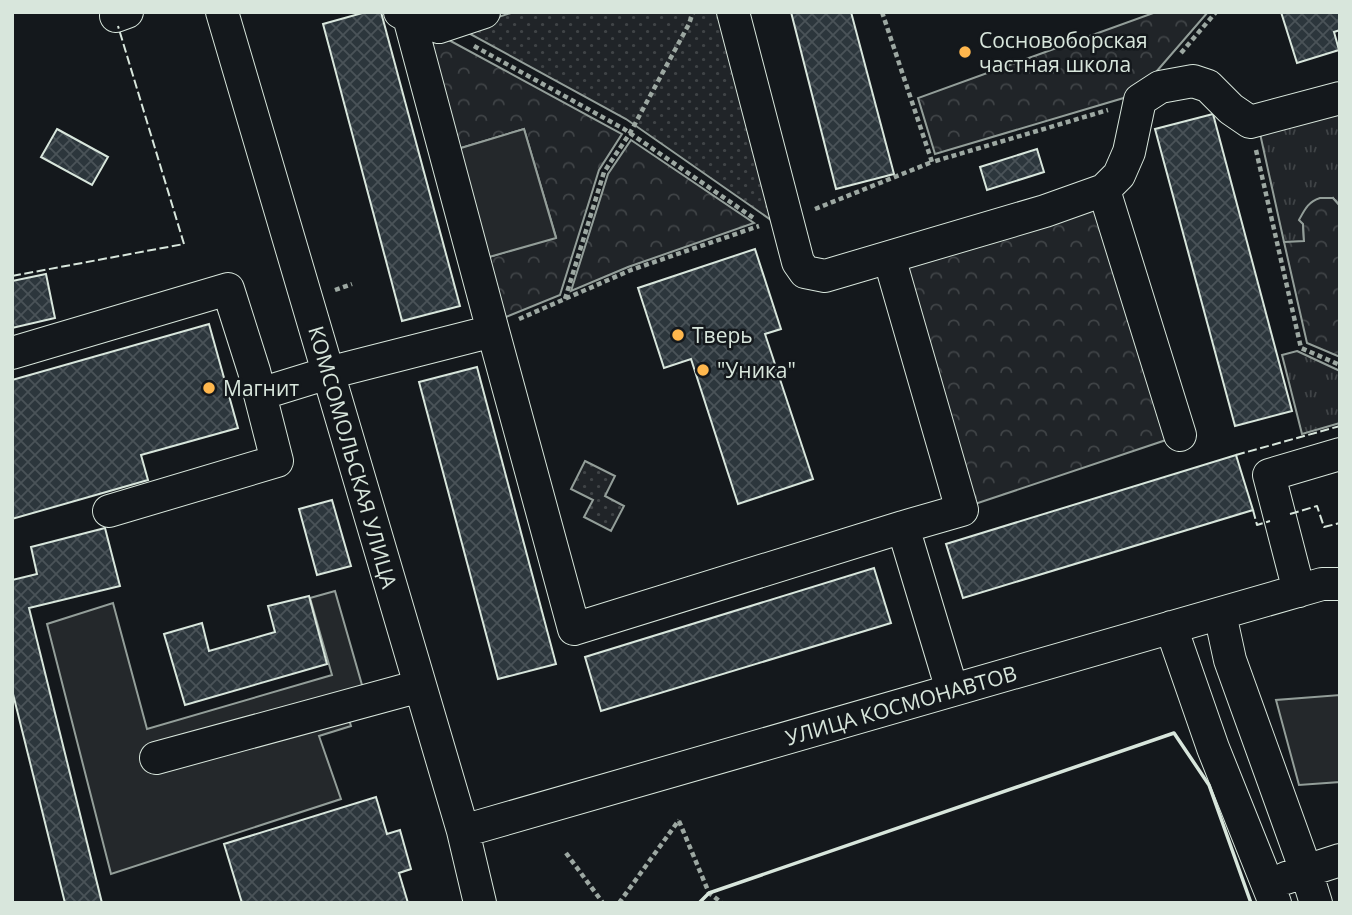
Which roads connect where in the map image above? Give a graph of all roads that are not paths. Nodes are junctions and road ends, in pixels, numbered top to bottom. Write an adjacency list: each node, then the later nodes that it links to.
1 (222, 12): 10 (street, КОМСОМОЛЬСКАЯ УЛИЦА)
2 (484, 12): 4 (street)
3 (733, 12): 7 (street)
4 (404, 15): 8 (street)
5 (1340, 98): 6 (street)
6 (1104, 190): 7 (street); 12 (street)
7 (889, 257): 15 (street)
8 (492, 331): 10 (street); 15 (street)
9 (12, 353): 11 (street)
10 (328, 373): 11 (street); 20 (street, КОМСОМОЛЬСКАЯ УЛИЦА)
11 (260, 394): 14 (street)
12 (1180, 435)
13 (1340, 454): 17 (street)
14 (109, 511)
15 (903, 527): 21 (street)
16 (1340, 584): 17 (street, УЛИЦА КОСМОНАВТОВ)
17 (1299, 591): 18 (street, УЛИЦА КОСМОНАВТОВ)
18 (1220, 614): 19 (street, УЛИЦА КОСМОНАВТОВ); 25 (street)
19 (1171, 627): 21 (street, УЛИЦА КОСМОНАВТОВ); 26 (street)
20 (420, 686): 22 (street); 23 (street, КОМСОМОЛЬСКАЯ УЛИЦА)
21 (952, 690): 23 (street, УЛИЦА КОСМОНАВТОВ)
22 (156, 758)
23 (463, 831): 27 (street, КОМСОМОЛЬСКАЯ УЛИЦА)
24 (1340, 860): 25 (street)
25 (1306, 871): 26 (street); 28 (street)
26 (1272, 893)
27 (480, 903)
28 (1316, 903)

